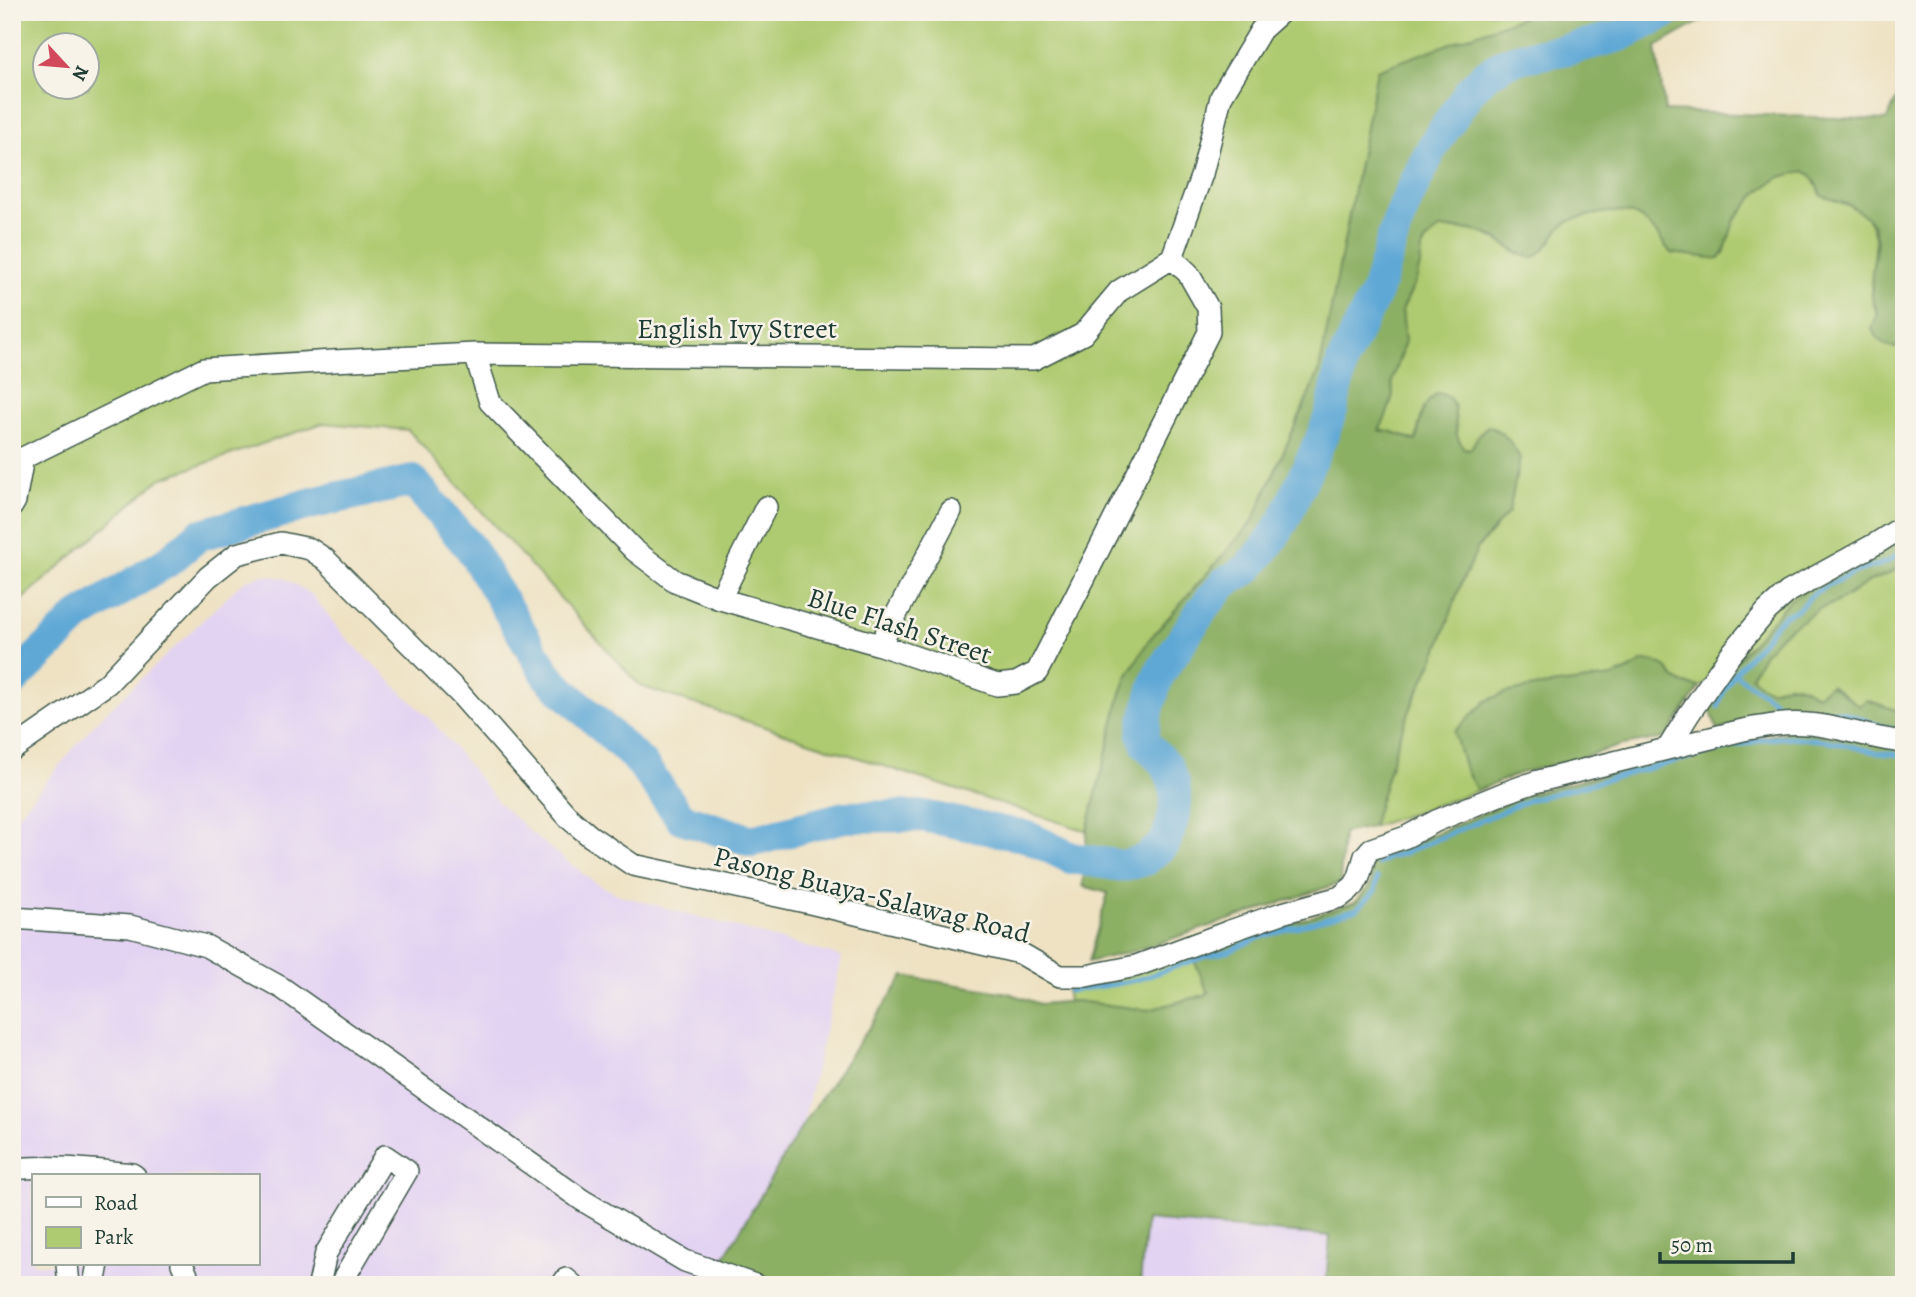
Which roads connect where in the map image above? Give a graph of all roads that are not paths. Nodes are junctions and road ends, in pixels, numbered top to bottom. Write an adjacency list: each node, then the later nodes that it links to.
1 (1282, 12): 2 (street)
2 (1172, 258): 3 (street, English Ivy Street); 10 (street, Blue Flash Street)
3 (475, 354): 4 (street, English Ivy Street); 9 (street, Blue Flash Street)
4 (17, 458): 5 (street)
5 (12, 506)
6 (766, 507): 9 (street)
7 (951, 511): 10 (street)
8 (1904, 526): 12 (street)
9 (720, 599): 10 (street, Blue Flash Street)
10 (880, 645)
11 (1904, 742): 12 (street, Pasong Buaya-Salawag Road)
12 (1668, 748): 13 (street, Pasong Buaya-Salawag Road)
13 (12, 750)
14 (12, 918): 28 (street)
15 (12, 1169): 16 (street)
16 (83, 1173): 17 (street)
17 (132, 1174)
18 (67, 1266): 21 (street)
19 (98, 1266): 22 (street)
20 (183, 1266): 23 (street)
21 (69, 1285)
22 (94, 1285)
23 (187, 1285)
24 (319, 1285): 25 (street)
25 (341, 1285)
26 (562, 1285): 27 (street)
27 (573, 1285)
28 (755, 1285)

